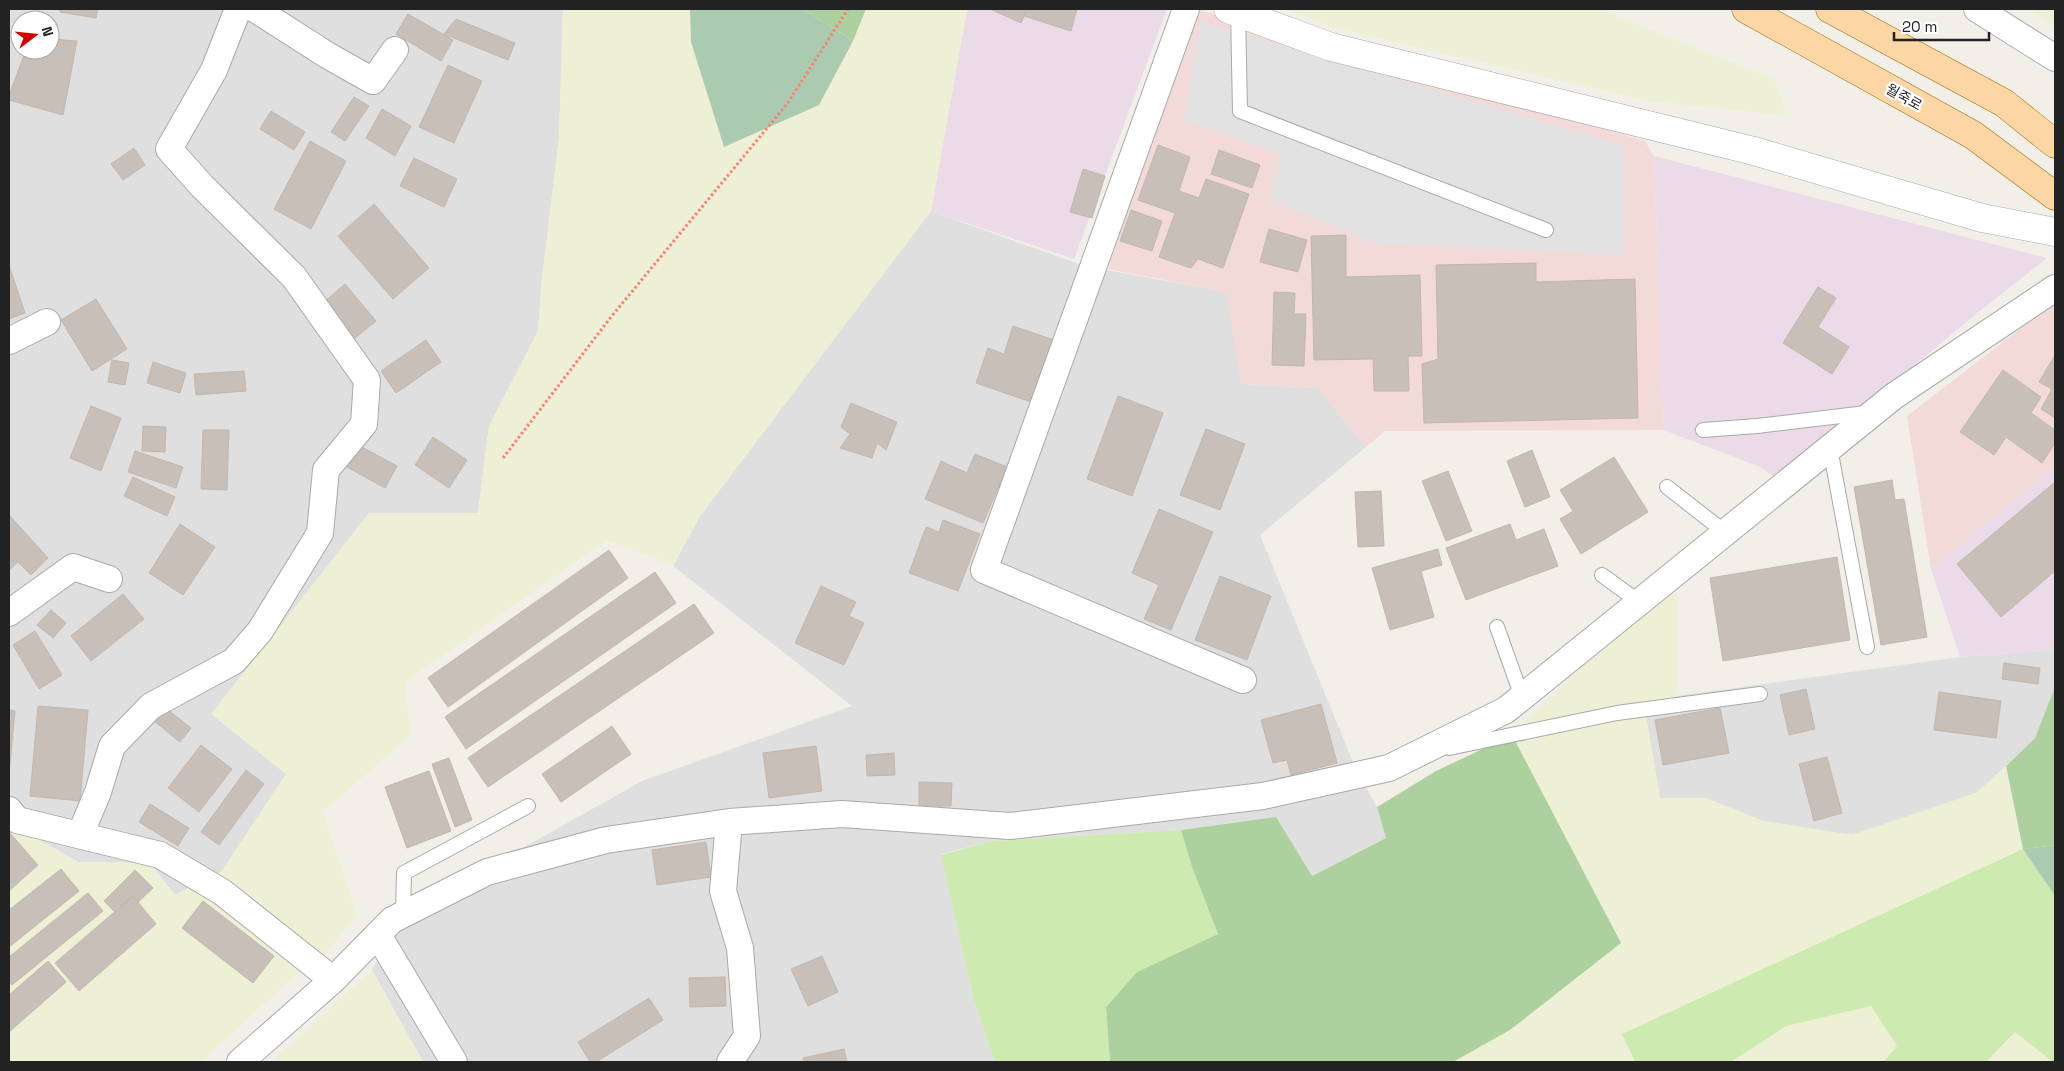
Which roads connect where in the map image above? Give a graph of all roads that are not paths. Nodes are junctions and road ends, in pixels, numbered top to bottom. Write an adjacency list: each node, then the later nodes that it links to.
1 (238, 9): 37 (street)
2 (255, 9): 8 (street)
3 (1186, 9): 30 (street)
4 (1746, 9): 13 (main road, 월죽로)
5 (1830, 9): 10 (main road)
6 (1977, 9): 9 (street)
7 (1233, 11): 14 (lane); 15 (street)
8 (395, 50)
9 (2055, 58)
10 (2019, 115): 11 (main road); 12 (main road)
11 (2055, 116)
12 (2055, 144)
13 (2055, 196)
14 (1546, 230)
15 (2055, 232)
16 (2055, 288): 19 (street)
17 (47, 322): 18 (street)
18 (9, 340)
19 (1874, 412): 20 (lane); 21 (street)
20 (1703, 430)
21 (1830, 448): 23 (street); 29 (lane)
22 (1667, 487): 23 (lane)
23 (1726, 533): 26 (street)
24 (1602, 575): 26 (lane)
25 (109, 579): 27 (street)
26 (1639, 602): 32 (street)
27 (9, 613)
28 (1497, 627): 32 (lane)
29 (1867, 647)
30 (1243, 680)
31 (1760, 694): 33 (lane)
32 (1522, 697): 33 (street)
33 (1417, 755): 36 (street)
34 (528, 806): 38 (lane)
35 (9, 810): 37 (street)
36 (729, 822): 38 (street); 43 (street)
37 (80, 835): 40 (street)
38 (403, 914): 39 (street)
39 (378, 935): 40 (street); 42 (street)
40 (333, 980): 41 (street)
41 (240, 1062)
42 (454, 1062)
43 (730, 1062)

